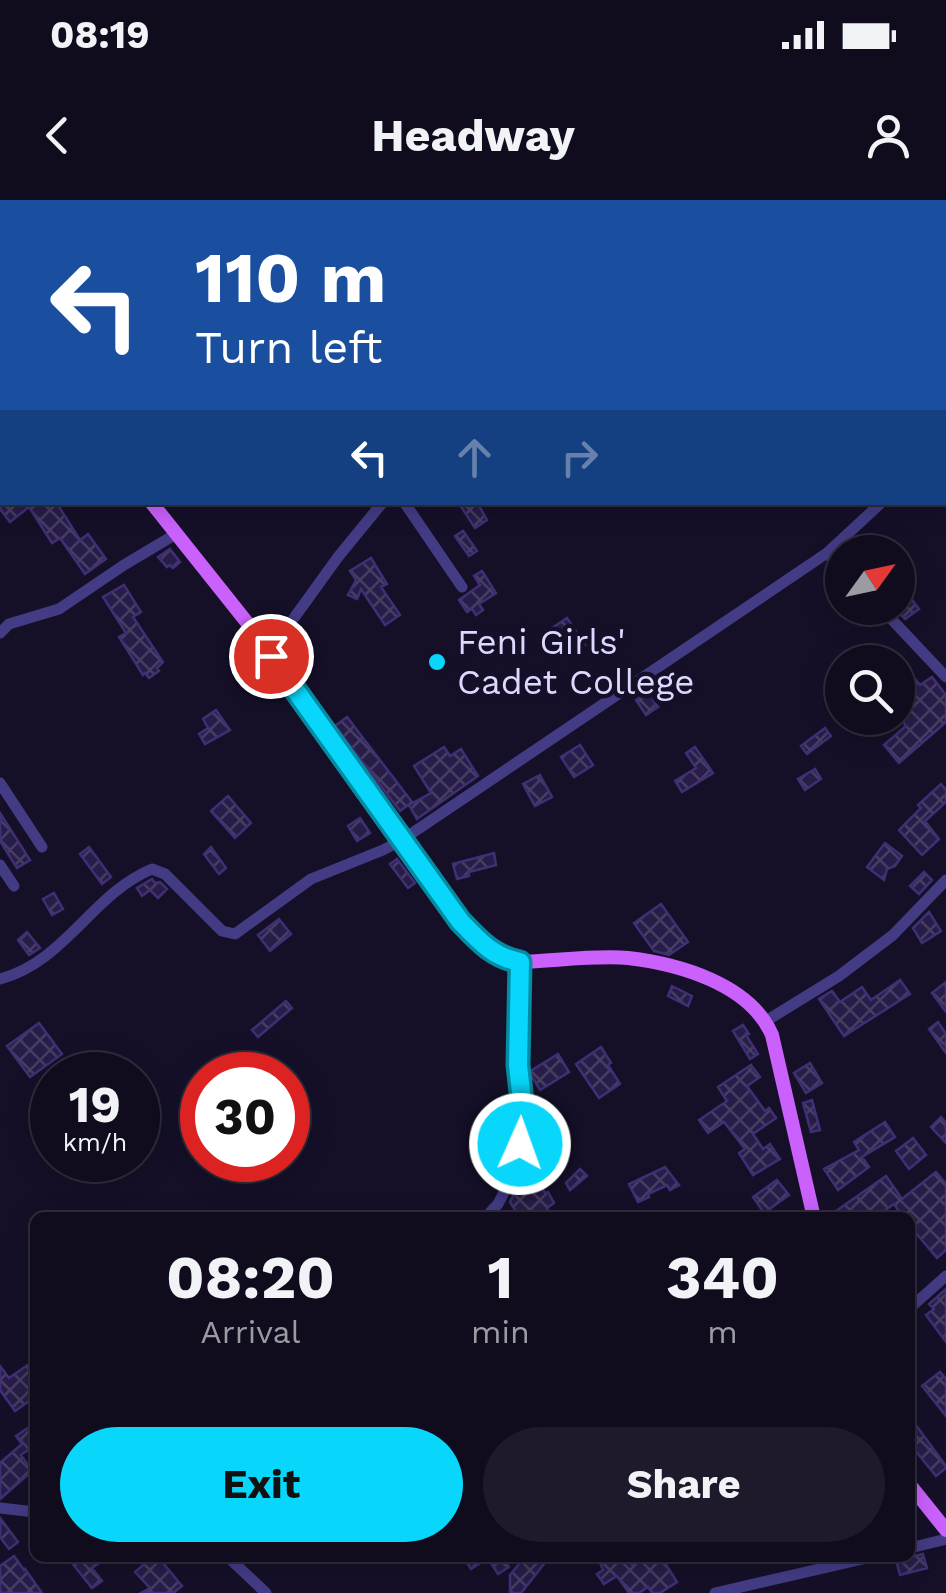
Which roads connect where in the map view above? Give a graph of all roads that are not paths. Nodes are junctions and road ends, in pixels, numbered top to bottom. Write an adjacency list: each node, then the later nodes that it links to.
1 (152, 505): 5 (main road)
2 (381, 505): 9 (street)
3 (406, 505): 8 (street)
4 (879, 505): 6 (street)
5 (176, 534): 11 (street); 14 (main road)
6 (847, 535)
7 (825, 555): 14 (street)
8 (462, 587)
9 (294, 618)
10 (897, 625): 12 (street)
11 (0, 633)
12 (946, 677)
13 (0, 783): 15 (street)
14 (402, 840): 19 (main road); 20 (street)
15 (42, 847)
16 (0, 865): 18 (street)
17 (946, 880): 21 (street)
18 (14, 886)
19 (520, 962): 21 (main road); 22 (street)
20 (0, 979)
21 (766, 1021): 23 (main road)
22 (491, 1212)
23 (813, 1212)
24 (946, 1276): 25 (street)
25 (915, 1304)
26 (915, 1491): 29 (main road)
27 (0, 1508): 28 (street)
28 (30, 1511)
29 (946, 1530)
30 (946, 1538): 31 (street)
31 (915, 1547)
32 (233, 1562): 34 (street)
33 (850, 1562): 35 (street)
34 (266, 1593)
35 (716, 1593)

